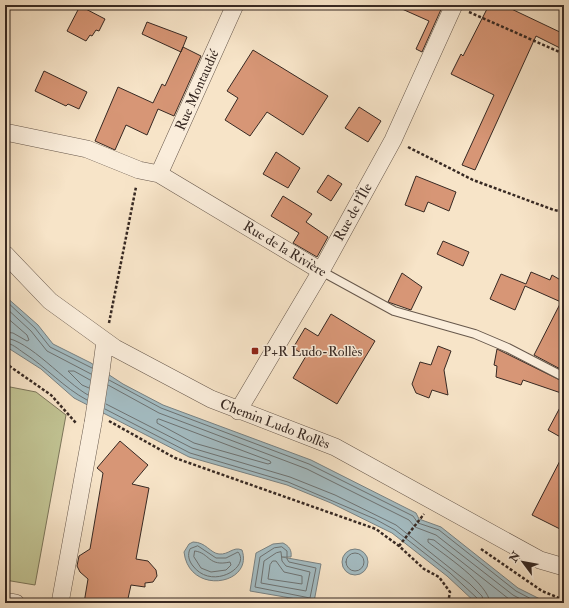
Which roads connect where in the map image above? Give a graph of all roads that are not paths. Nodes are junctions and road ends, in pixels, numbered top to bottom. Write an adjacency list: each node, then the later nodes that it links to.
1 (236, 5): 4 (street, Rue Montaudié)
2 (454, 5): 6 (street, Rue de l'Île)
3 (5, 132): 4 (street, Rue de la Rivière)
4 (159, 174): 6 (street, Rue de la Rivière)
5 (5, 254): 7 (street, Chemin Ludo Rollès)
6 (320, 271): 8 (lane, Rue de la Rivière); 9 (street, Rue de l'Île)
7 (104, 349): 9 (street, Chemin Ludo Rollès); 13 (street, bridge)
8 (564, 377)
9 (238, 411): 10 (street, Chemin Ludo Rollès)
10 (564, 566)
11 (5, 601): 12 (street)
12 (16, 603)
13 (60, 603)

